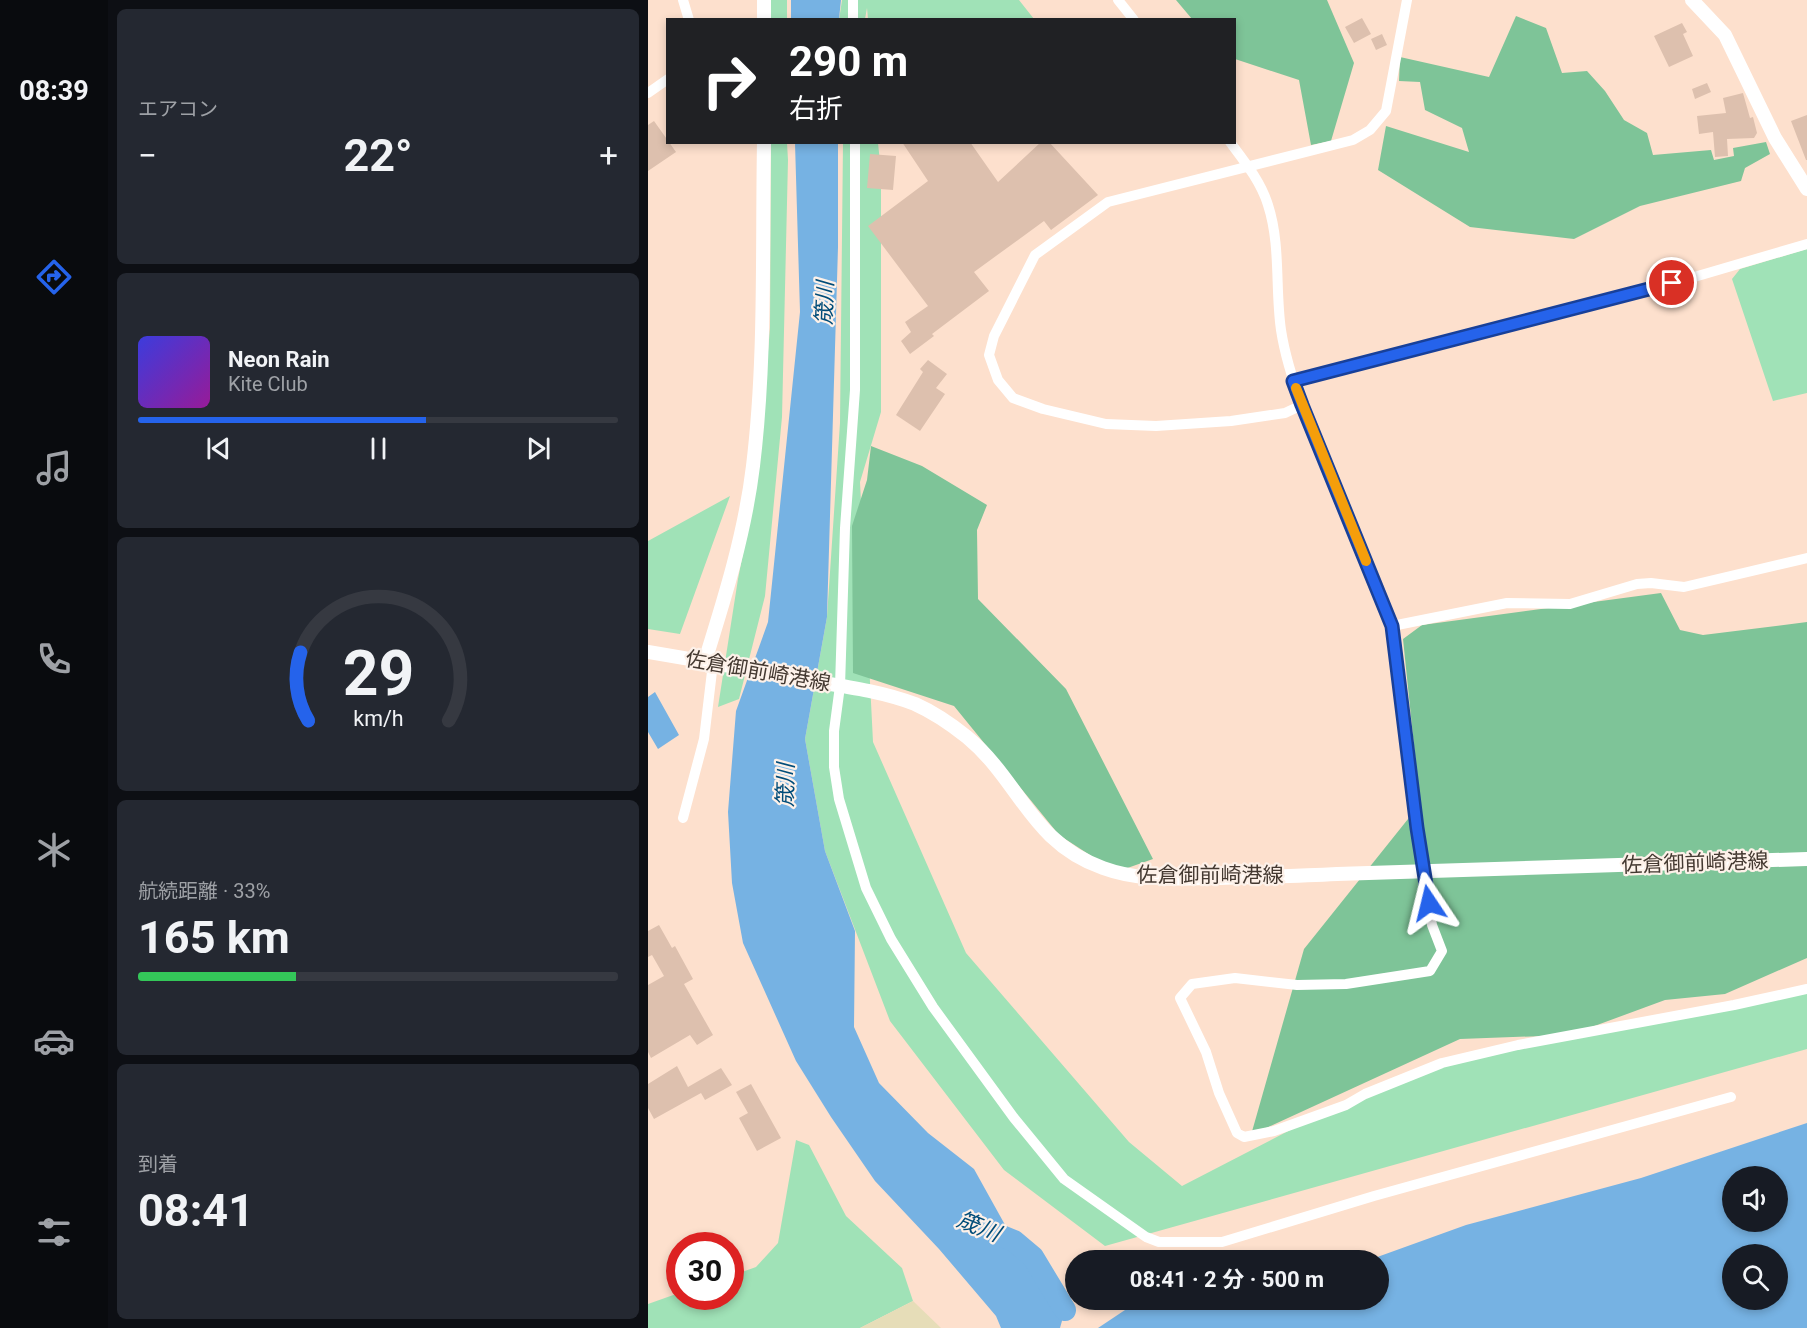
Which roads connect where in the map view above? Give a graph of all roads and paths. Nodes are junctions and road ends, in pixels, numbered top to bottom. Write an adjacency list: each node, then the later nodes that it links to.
1 (682, 0): 7 (street)
2 (764, 0): 8 (main road)
3 (853, 0): 9 (street)
4 (1118, 0): 10 (street)
5 (1407, 0): 16 (street)
6 (1692, 0): 17 (main road)
7 (688, 18)
8 (764, 18)
9 (853, 18)
10 (1132, 18)
11 (666, 80): 12 (street)
12 (648, 93)
13 (764, 144): 24 (main road)
14 (855, 144): 25 (street)
15 (1232, 144): 16 (street)
16 (1249, 167): 19 (street); 20 (street)
17 (1807, 189)
18 (1807, 244): 19 (street)
19 (1293, 381): 20 (street)
20 (1302, 405): 22 (street)
21 (1807, 558): 22 (street)
22 (1392, 626): 28 (street)
23 (648, 652): 24 (main road, 佐倉御前崎港線)
24 (709, 662): 25 (main road, 佐倉御前崎港線); 26 (street)
25 (838, 686): 28 (main road, 佐倉御前崎港線); 30 (street)
26 (682, 818)
27 (1807, 859): 28 (main road, 佐倉御前崎港線)
28 (1424, 872): 29 (street)
29 (1807, 989)
30 (1731, 1097)

